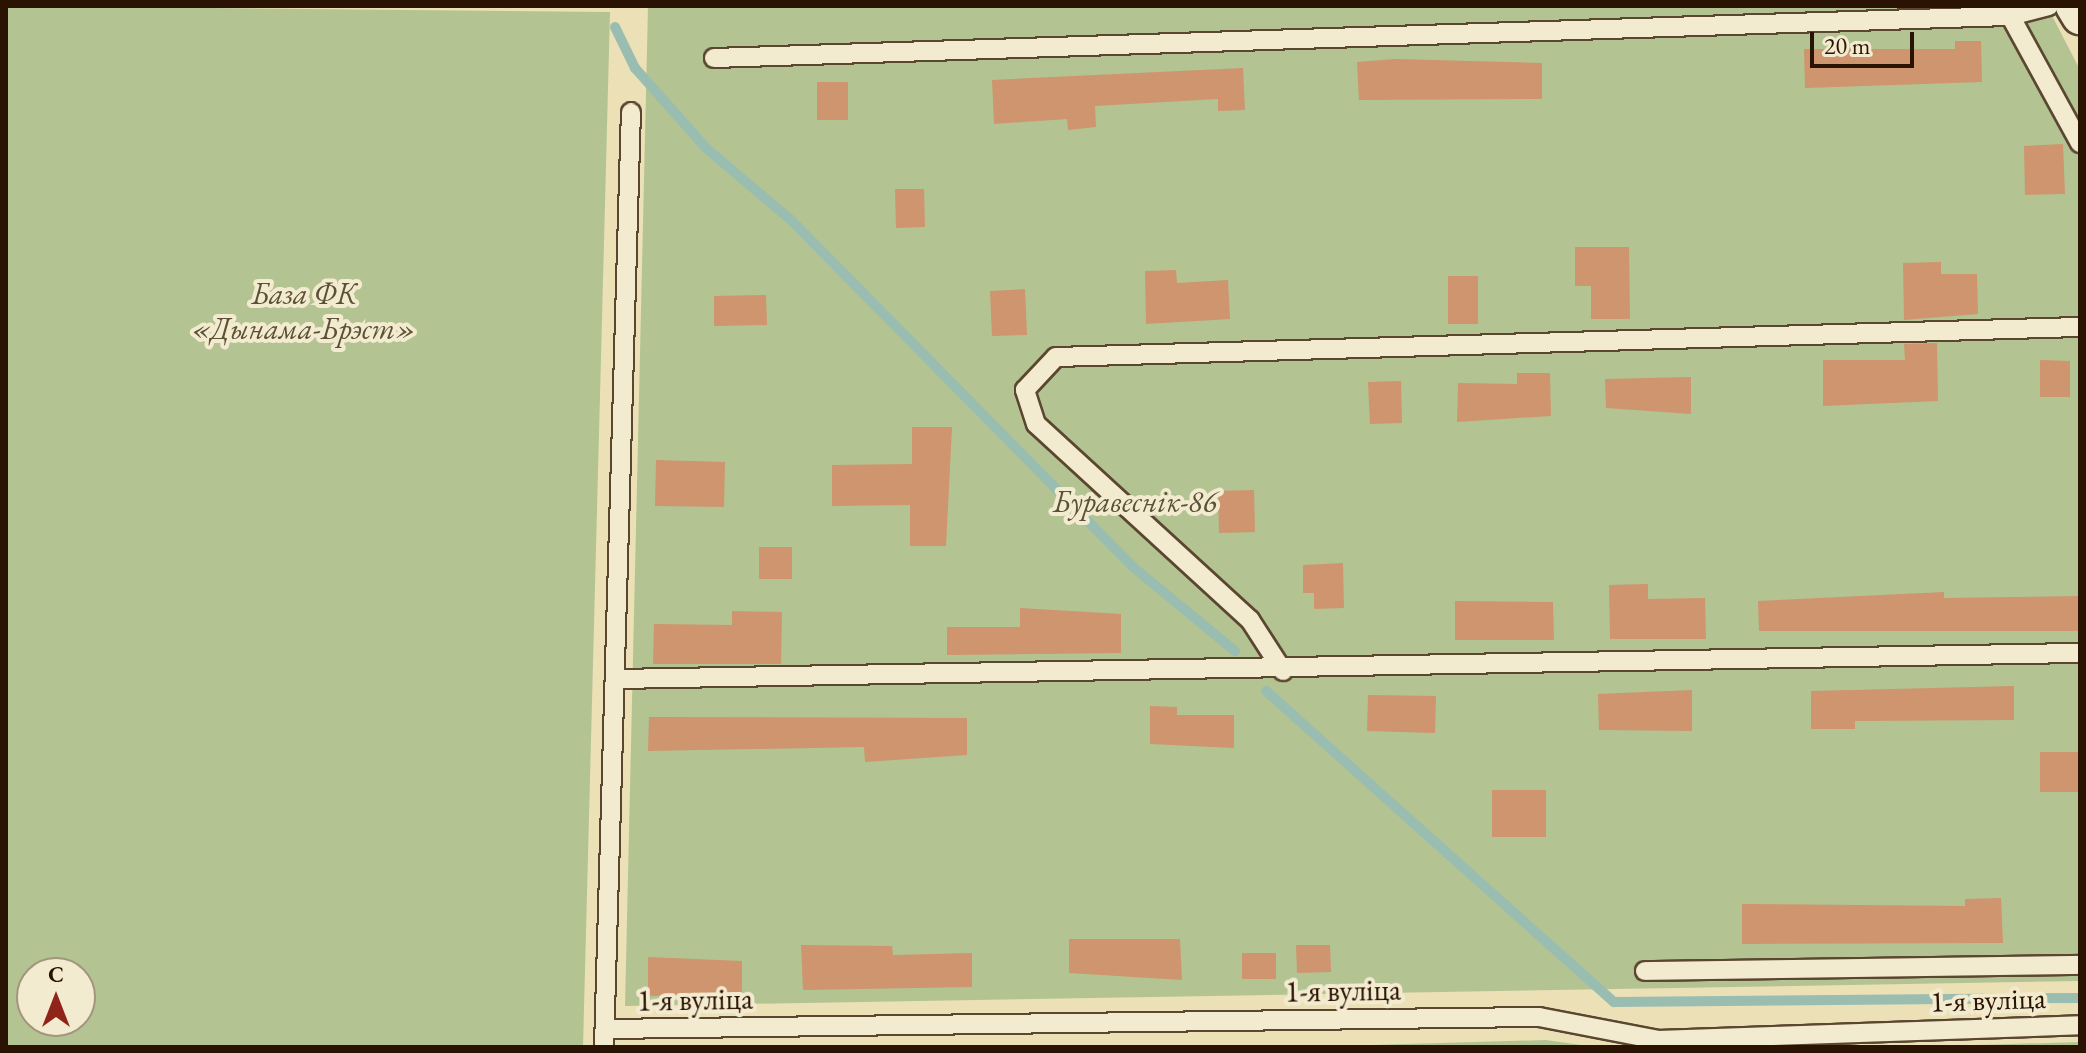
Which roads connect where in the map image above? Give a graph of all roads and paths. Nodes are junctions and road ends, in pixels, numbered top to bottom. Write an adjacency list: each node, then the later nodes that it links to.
1 (2049, 6): 3 (lane)
2 (2074, 6): 4 (street)
3 (2007, 11): 5 (lane); 7 (lane)
4 (2080, 16)
5 (714, 58)
6 (631, 112): 11 (lane)
7 (2080, 143)
8 (2080, 327): 10 (lane)
9 (2080, 653): 10 (lane)
10 (1283, 671): 11 (lane)
11 (616, 679): 15 (lane)
12 (2080, 965): 13 (lane)
13 (1645, 971)
14 (2080, 1025): 15 (lane, 1-я вуліца)
15 (605, 1038)

